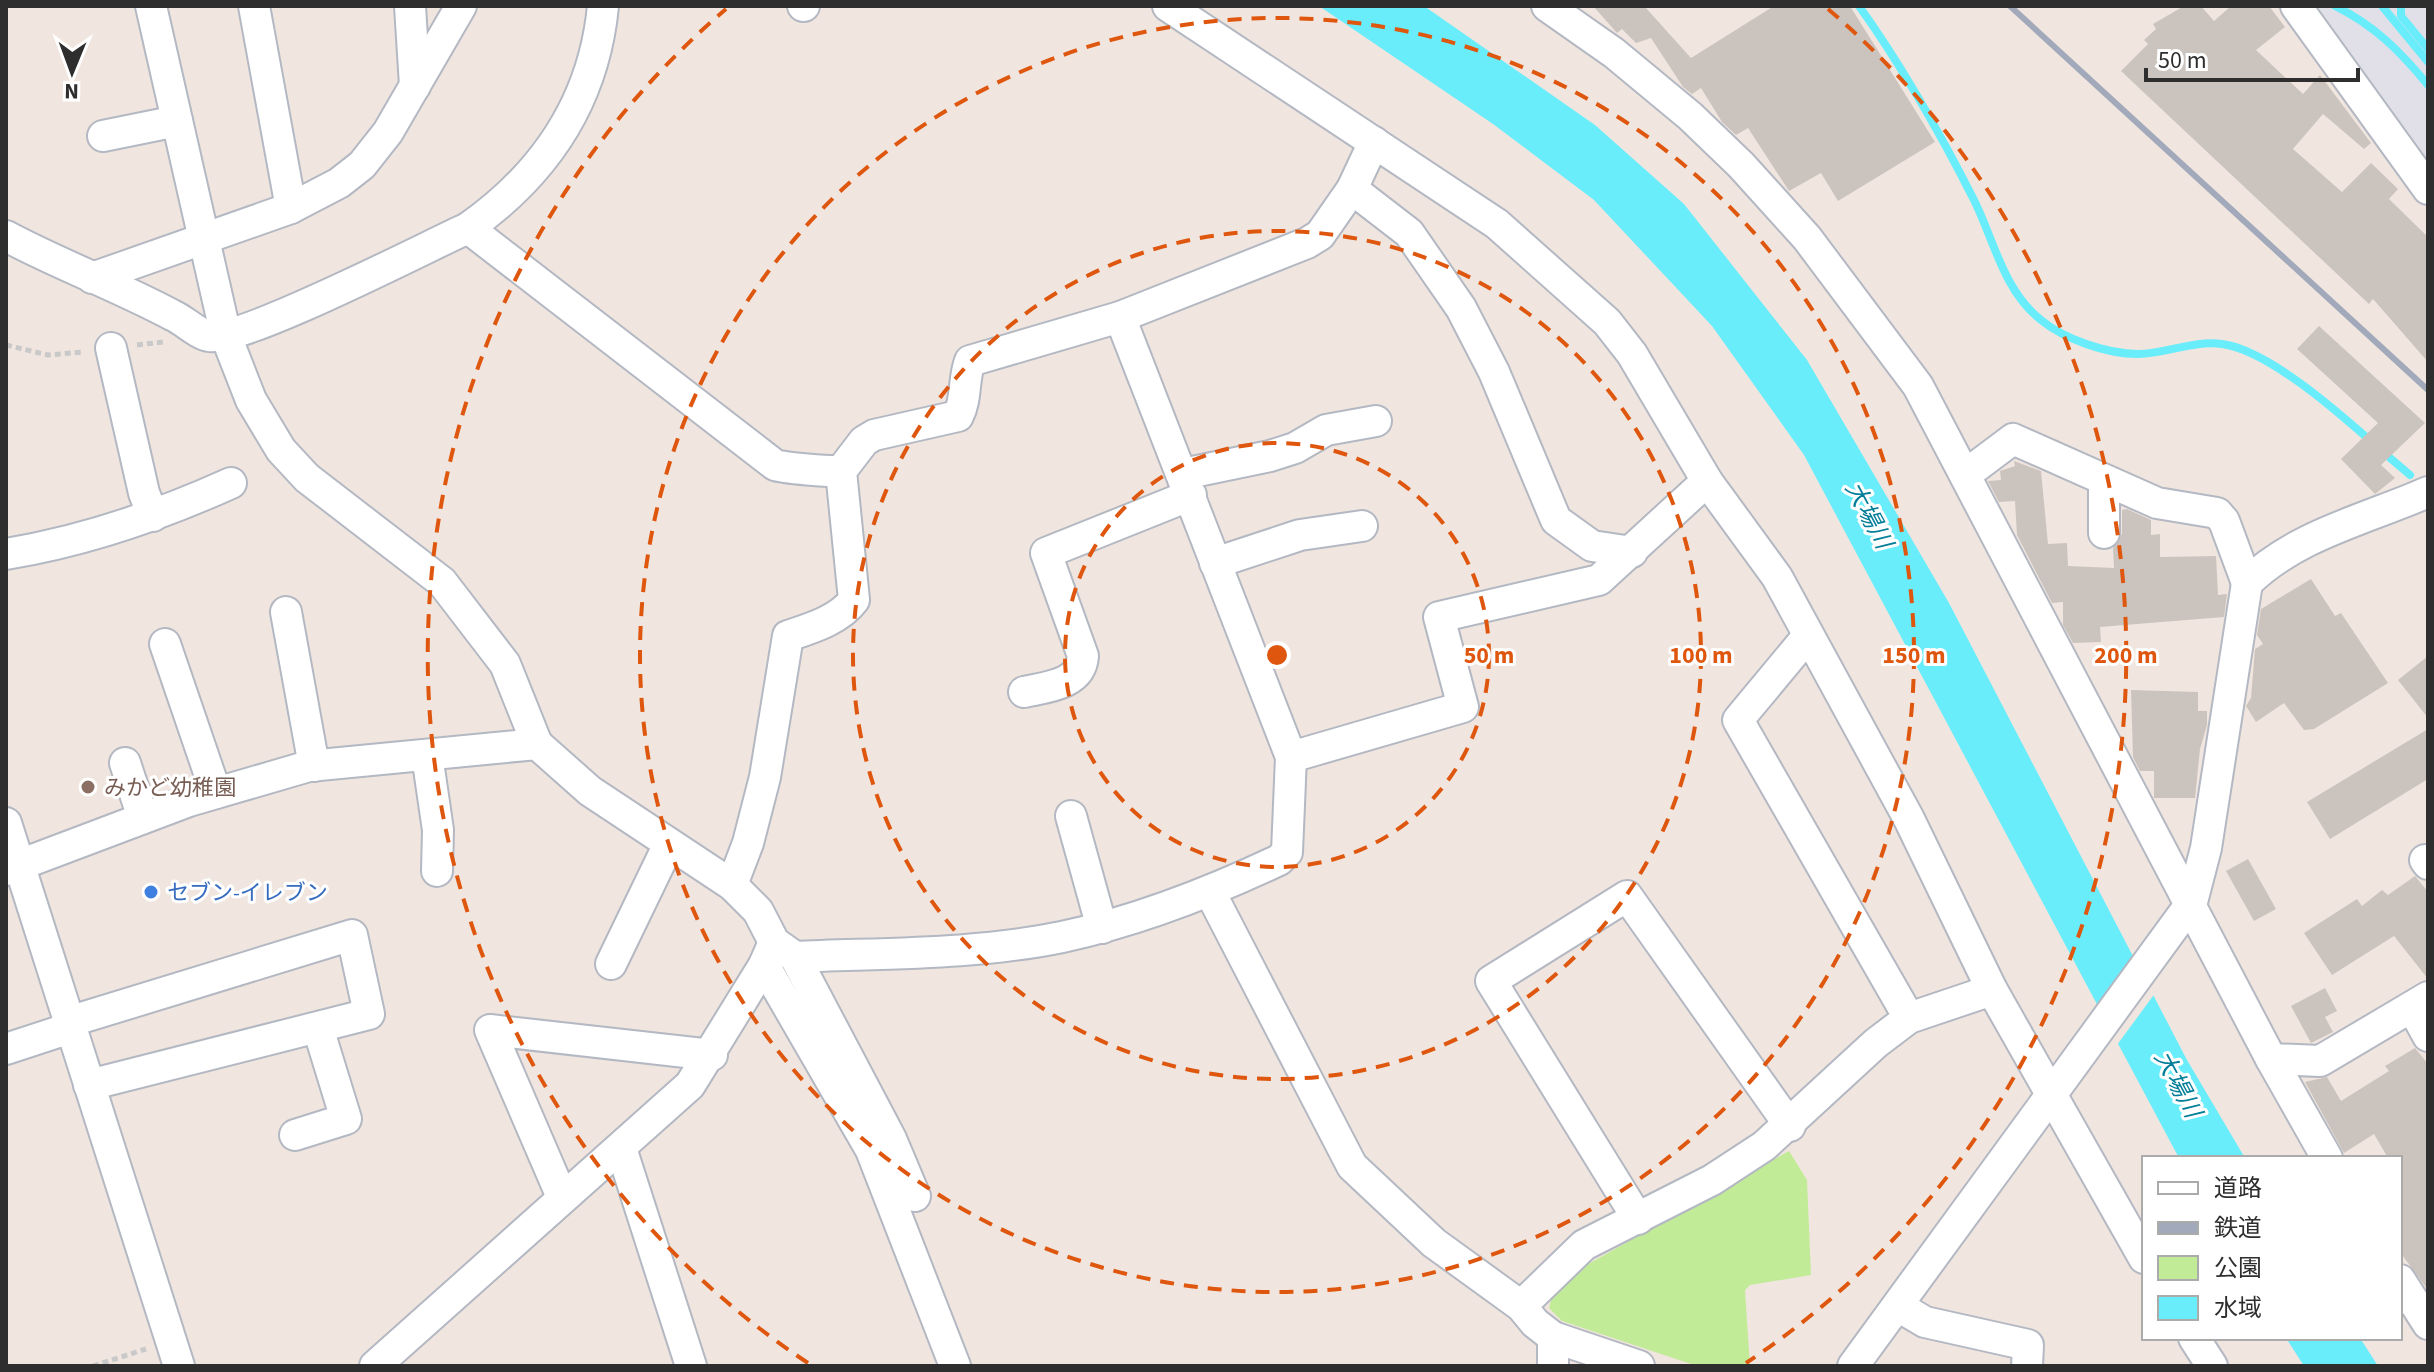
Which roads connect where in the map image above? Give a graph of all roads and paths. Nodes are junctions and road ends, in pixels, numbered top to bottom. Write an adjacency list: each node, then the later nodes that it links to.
1 (151, 6): 10 (street)
2 (254, 6): 15 (street)
3 (410, 6): 9 (street)
4 (461, 6): 9 (street)
5 (603, 6): 16 (street)
6 (1168, 6): 12 (street)
7 (1547, 6): 25 (street)
8 (2296, 6): 14 (street)
9 (415, 86): 15 (street)
10 (177, 121): 11 (street); 18 (street)
11 (103, 136)
12 (1374, 142): 13 (street); 26 (street)
13 (1352, 189): 20 (street); 34 (street)
14 (2428, 189)
15 (291, 208): 18 (street)
16 (468, 228): 21 (street); 24 (street)
17 (6, 236): 19 (street)
18 (203, 238): 19 (street); 21 (street)
19 (92, 278): 21 (street)
20 (1120, 317): 24 (street); 29 (street)
21 (226, 336): 42 (street)
22 (111, 348): 31 (street)
23 (1376, 421): 29 (street)
24 (841, 471): 54 (street)
25 (1965, 475): 27 (street); 56 (street)
26 (1707, 481): 34 (street); 39 (street)
27 (2104, 481): 33 (street); 37 (street)
28 (231, 483): 31 (street)
29 (1187, 484): 36 (street); 41 (street)
30 (2428, 492): 37 (street)
31 (153, 516): 35 (street)
32 (1362, 526): 36 (street)
33 (2104, 533)
34 (1632, 552): 44 (street)
35 (6, 554)
36 (1215, 563): 44 (street)
37 (2247, 583): 56 (street)
38 (286, 612): 46 (street)
39 (1807, 637): 60 (street); 62 (street)
40 (165, 644): 47 (street)
41 (1024, 692)
42 (537, 744): 43 (street); 51 (street)
43 (427, 755): 46 (street); 53 (street)
44 (1291, 757): 55 (street)
45 (125, 763): 49 (street)
46 (314, 766): 47 (street)
47 (216, 793): 49 (street)
48 (1071, 816): 57 (street)
49 (143, 818): 52 (street)
50 (6, 823): 52 (street)
51 (668, 846): 54 (street); 59 (street)
52 (12, 867): 63 (street)
53 (437, 871)
54 (732, 885): 58 (street)
55 (1210, 892): 57 (street); 80 (street)
56 (2188, 908): 68 (street); 70 (street)
57 (1102, 928): 58 (street)
58 (778, 955): 67 (street); 75 (street); 89 (street)
59 (611, 964)
60 (1992, 990): 62 (street); 70 (street)
61 (2420, 1002): 65 (street); 68 (street)
62 (1909, 1018): 71 (street)
63 (69, 1025): 64 (street); 66 (street); 69 (street)
64 (318, 1028): 69 (street); 72 (street)
65 (2428, 1036)
66 (6, 1049)
67 (712, 1055): 73 (street); 76 (street)
68 (2271, 1059): 74 (street)
69 (89, 1085): 85 (street)
70 (2056, 1091): 78 (street); 81 (street)
71 (1790, 1126): 77 (street); 77 (street)
72 (295, 1135)
73 (621, 1148): 76 (street); 88 (street)
74 (2326, 1156)
75 (915, 1196)
76 (562, 1197): 87 (street)
77 (1638, 1219): 80 (street)
78 (2142, 1254)
79 (2402, 1283): 82 (street)
80 (1521, 1306): 84 (street)
81 (1898, 1306): 91 (street); 92 (street)
82 (2428, 1324)
83 (2195, 1340): 93 (street)
84 (1553, 1352): 90 (street)
85 (175, 1353): 86 (path)
86 (93, 1366)
87 (375, 1366)
88 (691, 1366)
89 (955, 1366)
90 (1639, 1366)
91 (1853, 1366)
92 (2027, 1366)
93 (2212, 1366)

